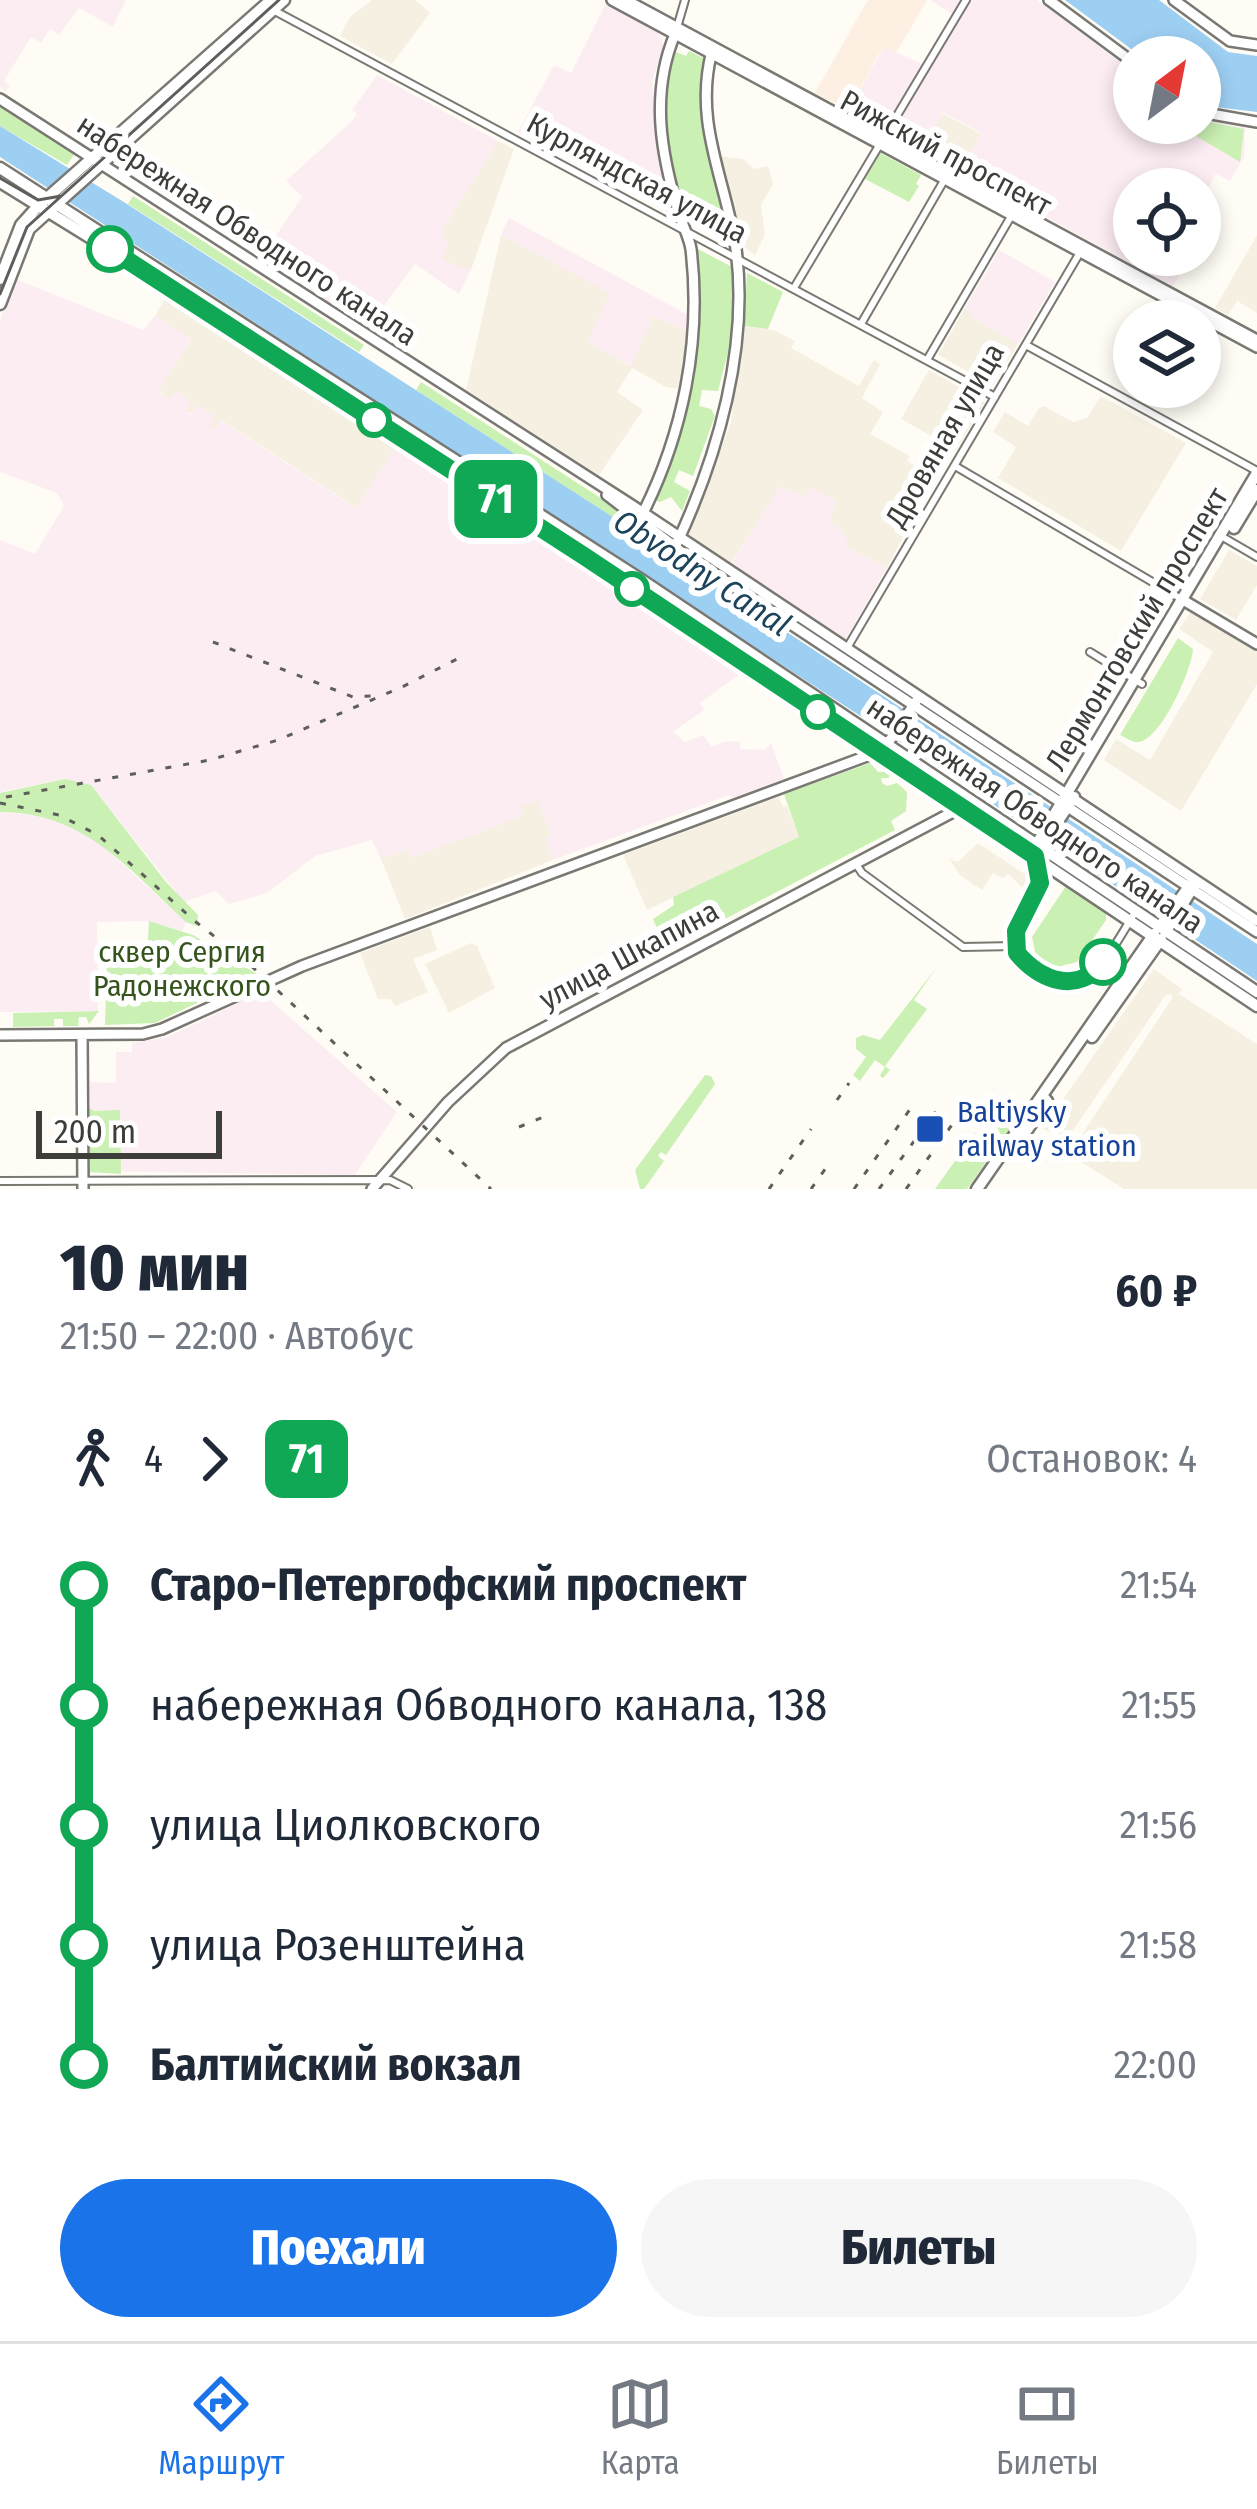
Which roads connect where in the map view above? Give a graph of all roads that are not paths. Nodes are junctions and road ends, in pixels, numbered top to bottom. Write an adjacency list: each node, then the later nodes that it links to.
1 (284, 0): 8 (main road)
2 (612, 0): 9 (main road, Рижский проспект)
3 (626, 0): 9 (main road, Рижский проспект)
4 (686, 0): 9 (street)
5 (966, 0): 16 (street)
6 (1049, 0): 11 (main road)
7 (1174, 0): 10 (main road)
8 (266, 4): 17 (main road); 23 (street, Курляндская улица)
9 (676, 31): 12 (main road, Рижский проспект); 23 (main road)
10 (1257, 45)
11 (1113, 47)
12 (713, 50): 16 (main road, Рижский проспект); 25 (main road)
13 (0, 99): 17 (main road, набережная Обводного канала)
14 (1221, 116): 15 (main road)
15 (1257, 122)
16 (881, 141): 19 (main road, Рижский проспект); 27 (street)
17 (97, 161): 21 (main road); 37 (main road, набережная Обводного канала)
18 (0, 168): 21 (main road, набережная Обводного канала)
19 (946, 176): 22 (main road, Рижский проспект); 29 (street)
20 (0, 182): 21 (main road, набережная Обводного канала)
21 (52, 201): 26 (main road); 28 (main road); 47 (main road, набережная Обводного канала)
22 (1014, 213): 24 (main road, Рижский проспект); 32 (street)
23 (686, 232): 25 (street, Курляндская улица); 37 (main road)
24 (1082, 249): 30 (main road, Рижский проспект); 31 (street, Дровяная улица)
25 (737, 258): 27 (street, Курляндская улица); 39 (main road)
26 (0, 279)
27 (794, 288): 29 (street, Курляндская улица)
28 (0, 304)
29 (861, 325): 32 (street, Курляндская улица)
30 (1257, 344)
31 (1026, 345): 33 (street, Дровяная улица); 35 (street)
32 (928, 360): 33 (street, Курляндская улица)
33 (995, 397): 34 (street, Дровяная улица)
34 (955, 466): 41 (street); 43 (street, Дровяная улица)
35 (1257, 472): 38 (main road, Лермонтовский проспект)
36 (1257, 490): 38 (main road, Лермонтовский проспект)
37 (642, 516): 39 (main road, набережная Обводного канала)
38 (1224, 538): 40 (street); 41 (main road, Лермонтовский проспект)
39 (677, 543): 43 (main road, набережная Обводного канала); 46 (main road, набережная Обводного канала)
40 (1257, 557)
41 (1186, 602): 42 (main road); 45 (main road, Лермонтовский проспект)
42 (1257, 644)
43 (847, 649): 46 (main road, набережная Обводного канала)
44 (1090, 652): 45 (street)
45 (1139, 682): 49 (main road, Лермонтовский проспект)
46 (914, 704): 47 (main road); 49 (main road, набережная Обводного канала)
47 (885, 744): 48 (main road, набережная Обводного канала); 61 (main road)
48 (960, 799): 50 (main road, набережная Обводного канала); 51 (main road, улица Шкапина)
49 (1065, 804): 50 (main road, Лермонтовский проспект); 52 (main road, набережная Обводного канала)
50 (1040, 844): 53 (main road, набережная Обводного канала); 57 (street)
51 (856, 863): 57 (street); 64 (main road, улица Шкапина)
52 (1189, 890): 54 (main road, набережная Обводного канала); 55 (main road); 56 (main road, набережная Обводного канала)
53 (1133, 916): 55 (main road, набережная Обводного канала); 57 (street)
54 (1257, 921)
55 (1162, 930): 58 (main road, набережная Обводного канала); 59 (main road, набережная Обводного канала); 66 (main road)
56 (1257, 932)
57 (1015, 946)
58 (1257, 992)
59 (1257, 1006)
60 (0, 1035): 61 (main road)
61 (82, 1035): 63 (main road)
62 (0, 1181): 63 (street)
63 (83, 1185): 64 (street)
64 (370, 1186): 65 (street)
65 (408, 1189)
66 (981, 1189)

